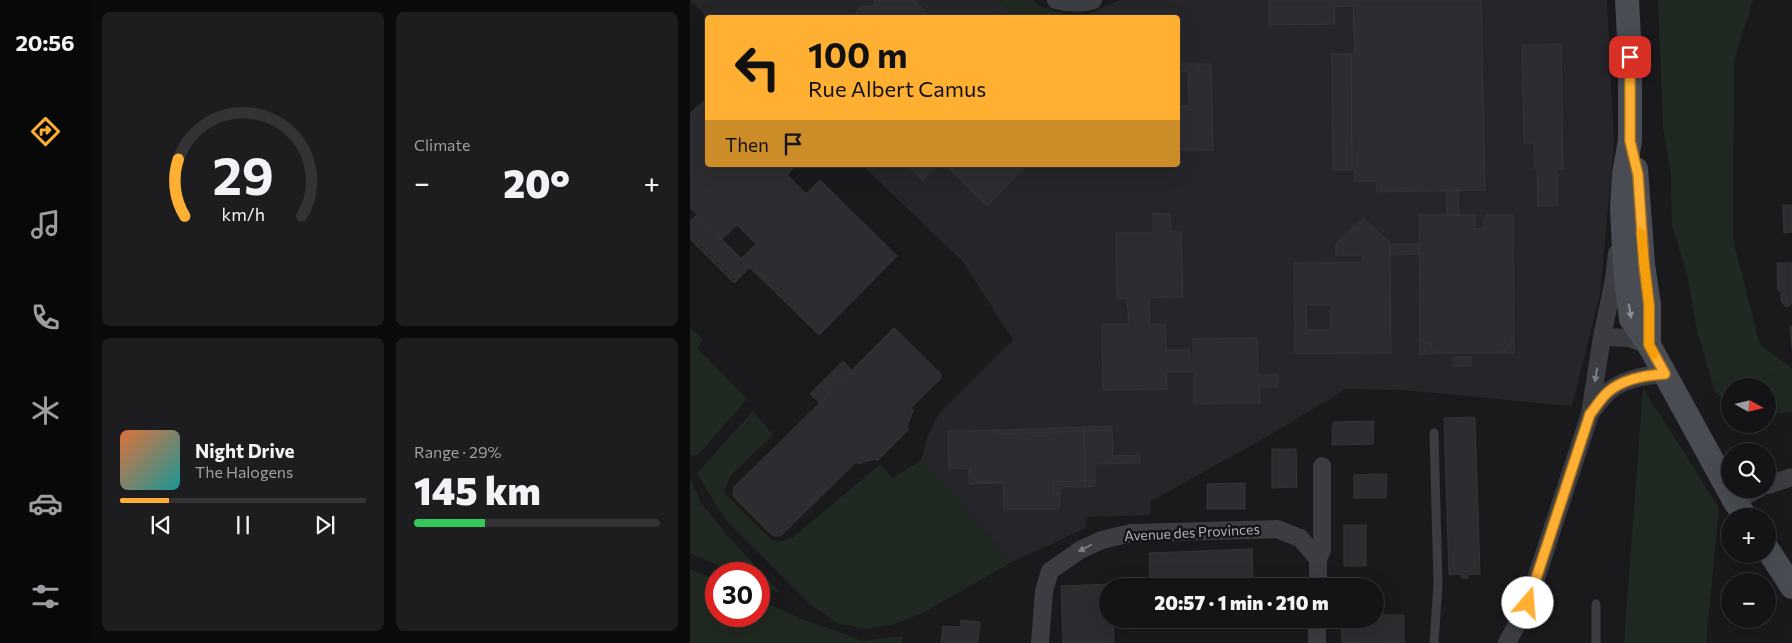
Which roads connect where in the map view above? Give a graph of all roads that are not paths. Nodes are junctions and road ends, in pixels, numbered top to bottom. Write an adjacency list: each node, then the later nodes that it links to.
1 (1056, 0): 2 (street)
2 (1093, 0)
3 (1627, 0): 4 (street)
4 (1630, 141): 5 (street); 7 (street)
5 (1622, 208): 6 (street); 7 (street, one-way to 7)
6 (1602, 337): 7 (street); 9 (street, one-way to 9)
7 (1649, 345): 8 (street)
8 (1665, 374): 9 (street); 14 (street)
9 (1590, 414): 24 (street)
10 (1434, 434): 23 (lane)
11 (1322, 466): 15 (street)
12 (1792, 477): 13 (street)
13 (1776, 482)
14 (1739, 508)
15 (1318, 559): 17 (street); 21 (street, Avenue des Provinces, one-way to 21)
16 (1776, 562): 18 (street)
17 (1318, 578)
18 (1792, 587)
19 (1596, 604): 25 (lane)
20 (1317, 628): 22 (street)
21 (1040, 643)
22 (1316, 643)
23 (1434, 643)
24 (1507, 643)
25 (1596, 643)

